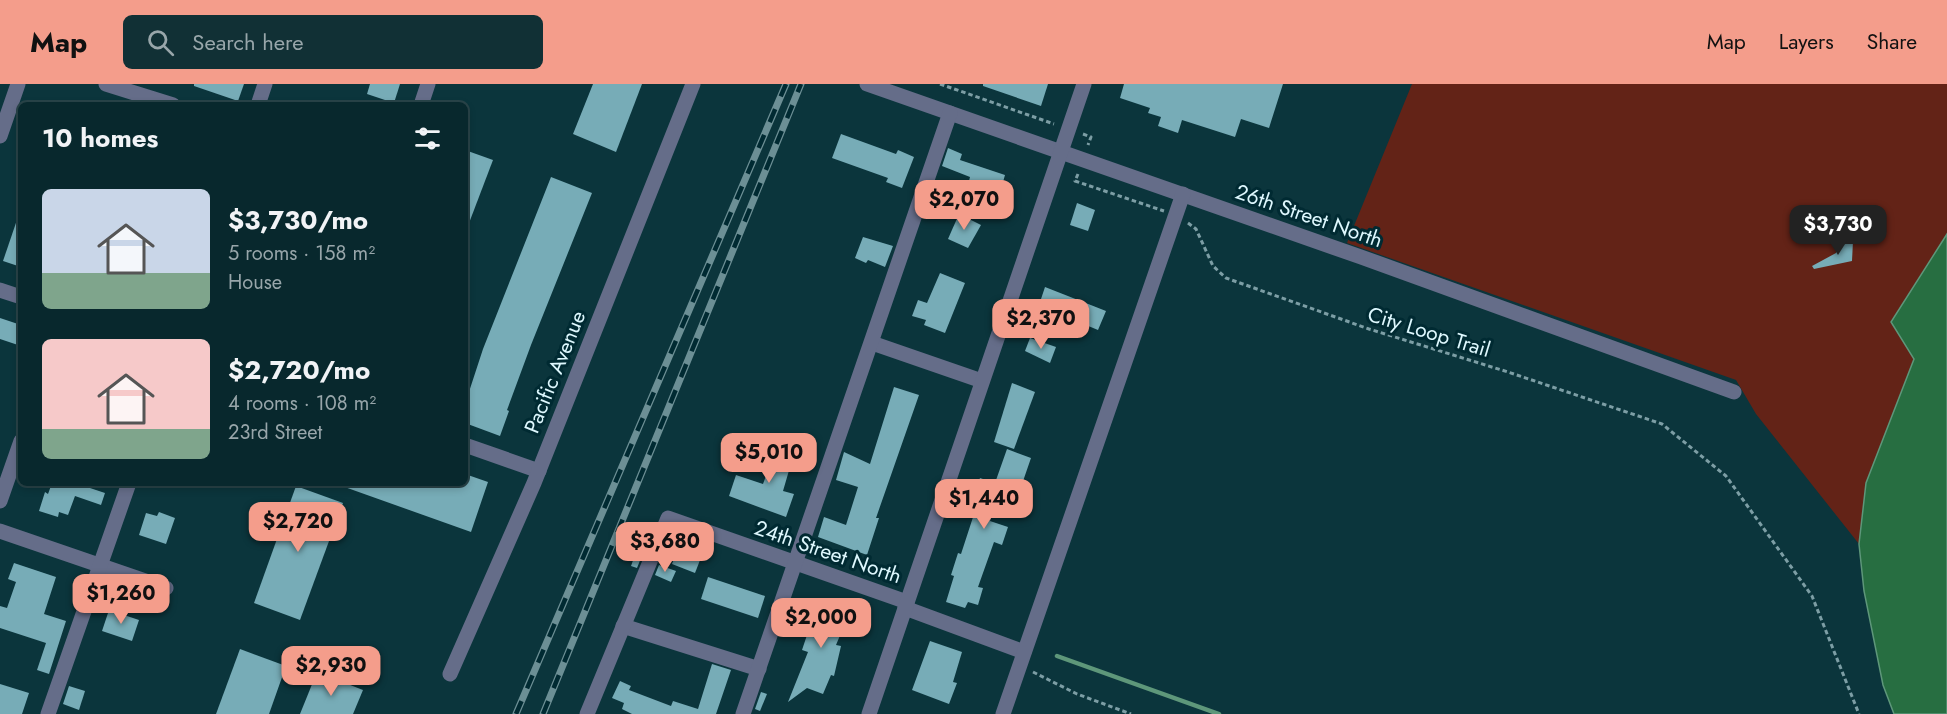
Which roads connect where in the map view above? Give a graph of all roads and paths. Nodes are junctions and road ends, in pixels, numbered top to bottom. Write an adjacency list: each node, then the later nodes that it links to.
1 (18, 84): 15 (street)
2 (106, 84): 9 (street)
3 (265, 84): 11 (street)
4 (428, 84): 12 (street)
5 (693, 84): 27 (street, Pacific Avenue)
6 (867, 84): 13 (street, 26th Street North)
7 (940, 84): 14 (path, City Loop Trail)
8 (1084, 84): 14 (street)
9 (142, 95): 10 (street)
10 (164, 102)
11 (259, 102)
12 (422, 102)
13 (951, 113): 16 (street, 26th Street North); 22 (street)
14 (1068, 129): 16 (street); 17 (path, City Loop Trail)
15 (0, 136)
16 (1059, 152): 17 (street, 26th Street North); 23 (street)
17 (1083, 159): 18 (street, 26th Street North); 19 (path, City Loop Trail)
18 (1183, 194): 19 (street); 24 (street, 26th Street North)
19 (1177, 215): 36 (street); 45 (path, City Loop Trail)
20 (0, 290): 21 (street)
21 (18, 296)
22 (872, 343): 23 (street); 31 (street)
23 (982, 381): 34 (street)
24 (1734, 392)
25 (468, 446): 27 (street)
26 (18, 450): 29 (street)
27 (539, 471): 38 (street, Pacific Avenue)
28 (128, 486): 32 (street)
29 (0, 501)
30 (0, 531): 32 (street)
31 (796, 563): 34 (street, 24th Street North); 35 (street, 24th Street North); 37 (street)
32 (101, 566): 33 (street); 39 (street)
33 (166, 588)
34 (906, 605): 36 (street, 24th Street North); 42 (street)
35 (623, 626): 37 (street); 40 (street)
36 (1022, 659): 43 (street); 44 (path)
37 (759, 669): 41 (street)
38 (450, 674)
39 (48, 714)
40 (587, 714)
41 (743, 714)
42 (869, 714)
43 (1003, 714)
44 (1131, 714)
45 (1859, 714)

